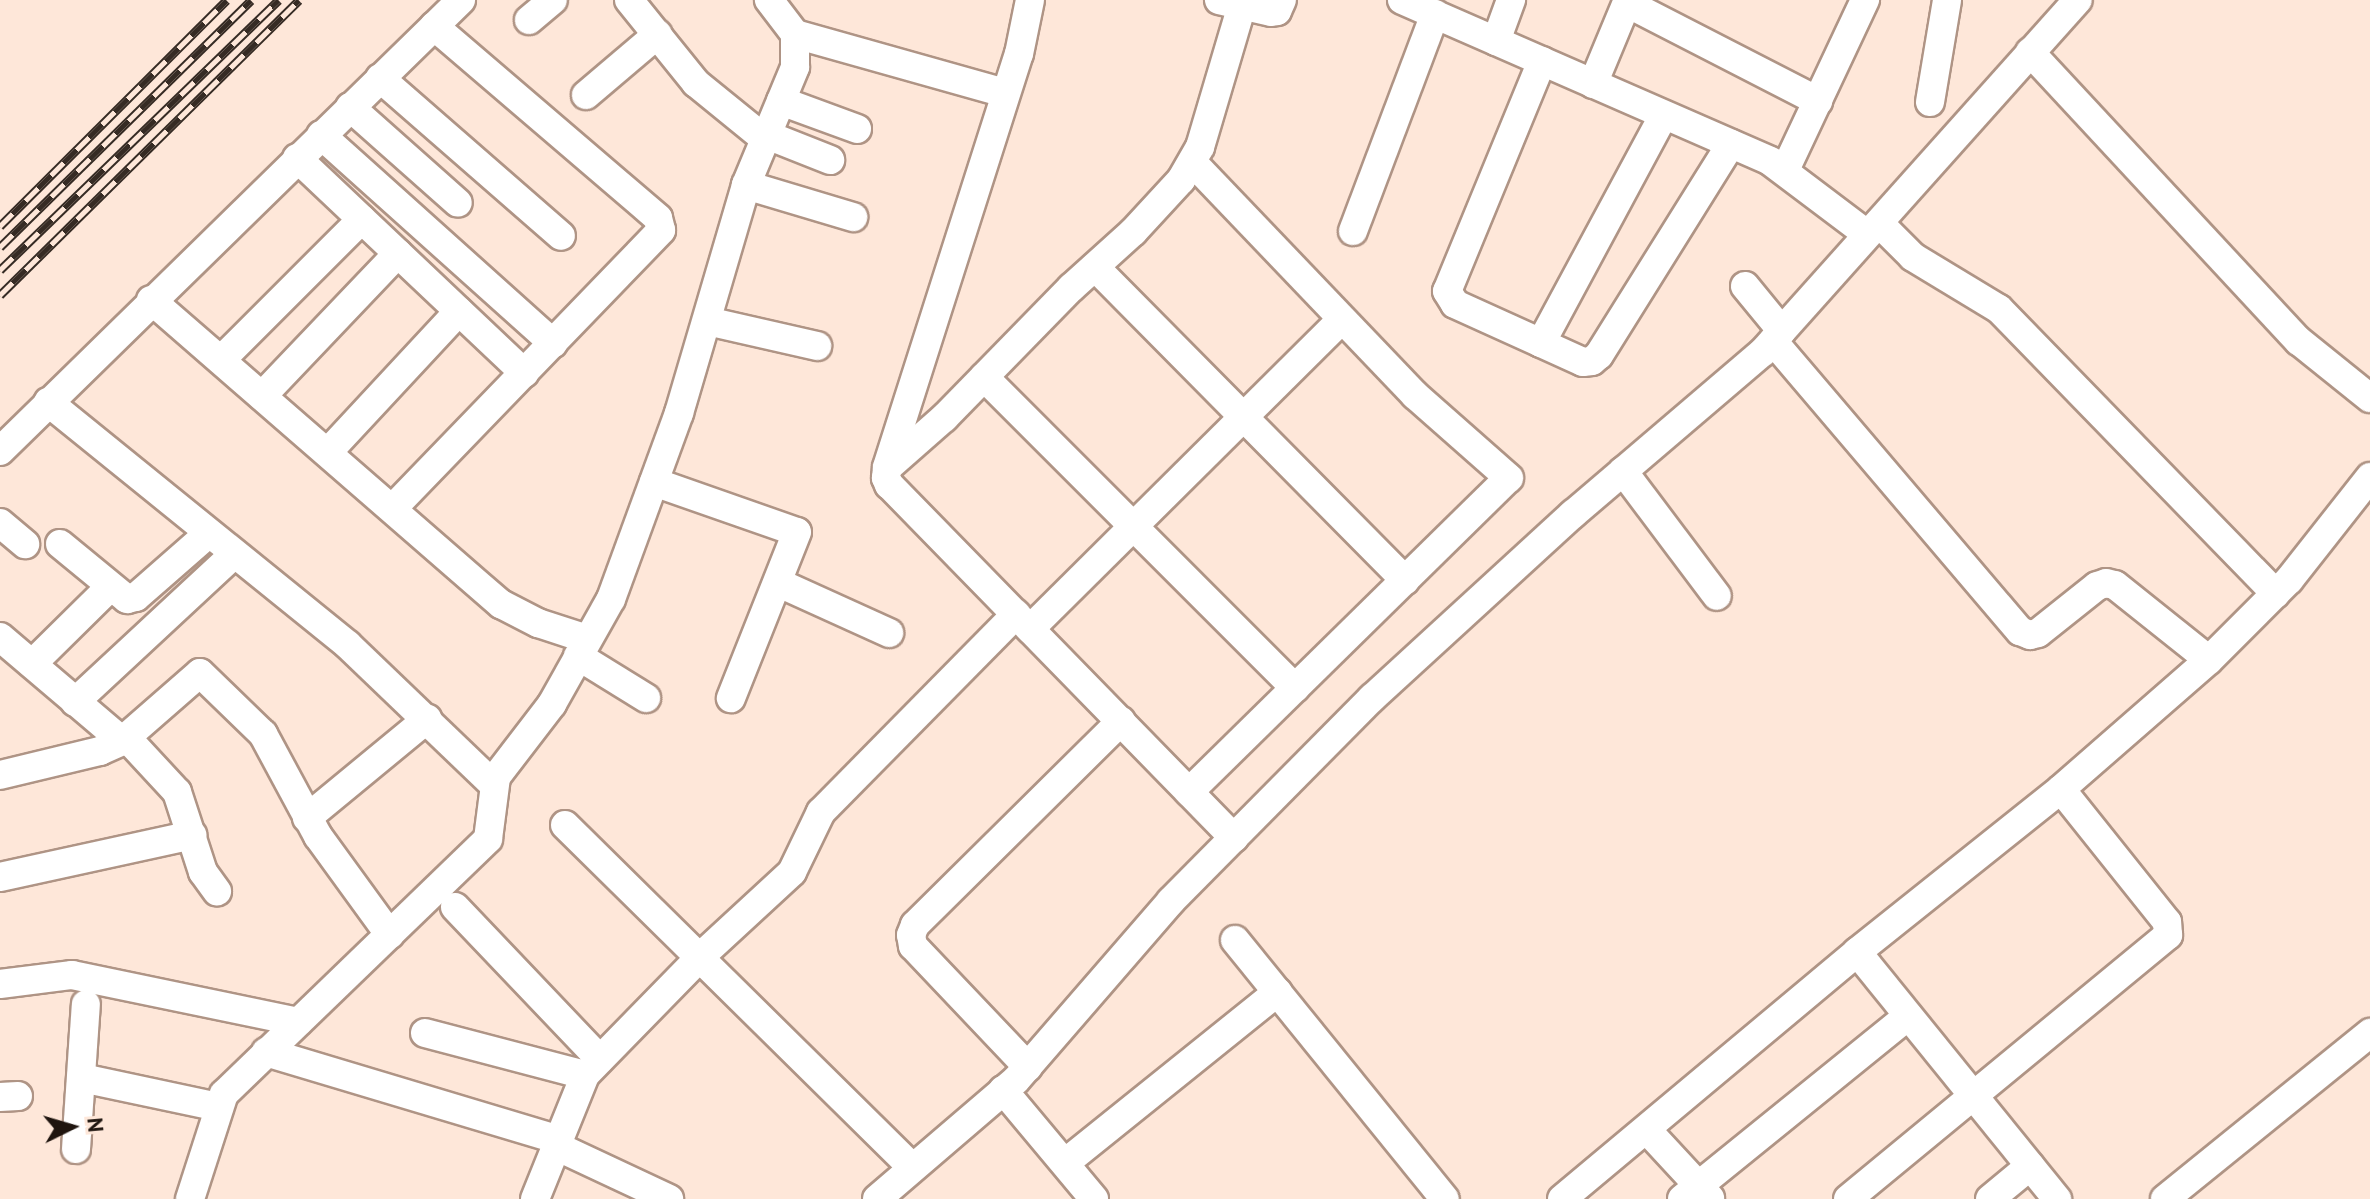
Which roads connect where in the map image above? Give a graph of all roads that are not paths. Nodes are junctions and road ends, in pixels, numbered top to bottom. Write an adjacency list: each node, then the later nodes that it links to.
1 (461, 0): 16 (street)
2 (553, 0): 15 (street)
3 (629, 0): 17 (street)
4 (769, 0): 18 (street)
5 (1030, 0): 24 (street)
6 (1282, 0): 13 (street)
7 (1402, 0): 14 (street)
8 (1511, 0): 19 (street)
9 (1864, 0): 27 (street)
10 (1947, 0): 28 (street)
11 (2078, 0): 20 (street)
12 (1627, 2): 23 (street); 27 (street)
13 (1230, 3): 37 (street)
14 (1435, 14): 19 (street); 44 (street)
15 (529, 20)
16 (434, 26): 22 (street); 54 (street)
17 (658, 34): 25 (street); 33 (street)
18 (795, 34): 24 (street); 26 (street)
19 (1496, 41): 21 (street)
20 (2030, 52): 43 (street); 61 (street)
21 (1542, 61): 23 (street); 55 (street)
22 (380, 78): 29 (street); 45 (street)
23 (1593, 84): 30 (street)
24 (1005, 93): 66 (street)
25 (586, 95)
26 (781, 101): 31 (street); 33 (street)
27 (1818, 101): 38 (street)
28 (1930, 102)
29 (350, 107): 32 (street); 40 (street)
30 (1664, 115): 34 (street); 55 (street)
31 (857, 129)
32 (321, 135): 35 (street); 54 (street)
33 (766, 137): 36 (street); 39 (street)
34 (1731, 144): 38 (street); 55 (street)
35 (297, 158): 42 (street); 49 (street)
36 (830, 160)
37 (1193, 163): 47 (street); 51 (street)
38 (1785, 170): 43 (street)
39 (746, 185): 41 (street); 52 (street)
40 (458, 203)
41 (853, 217)
42 (362, 219): 46 (street); 57 (street)
43 (1873, 228): 53 (street); 80 (street)
44 (1353, 231)
45 (561, 236)
46 (398, 253): 50 (street); 60 (street)
47 (1095, 267): 59 (street); 63 (street)
48 (1745, 286): 53 (street)
49 (151, 300): 57 (street); 62 (street)
50 (459, 311): 58 (street); 65 (street)
51 (1341, 320): 63 (street); 77 (street)
52 (707, 321): 56 (street); 69 (street)
53 (1778, 336): 67 (street); 86 (street)
54 (553, 343): 58 (street)
55 (1541, 343)
56 (817, 346)
57 (221, 360): 60 (street)
58 (524, 373): 70 (street)
59 (984, 377): 66 (street); 72 (street)
60 (262, 396): 65 (street)
61 (2370, 398)
62 (48, 402): 64 (street); 73 (street)
63 (1242, 418): 72 (street); 77 (street)
64 (0, 451)
65 (328, 452): 70 (street)
66 (887, 468): 82 (street)
67 (1623, 471): 81 (street); 102 (street)
68 (2370, 477): 80 (street)
69 (654, 482): 78 (street); 85 (street)
70 (393, 508): 85 (street)
71 (0, 523): 74 (street)
72 (1135, 525): 82 (street); 88 (street)
73 (209, 533): 76 (street); 79 (street)
74 (25, 544)
75 (60, 544): 79 (street)
76 (234, 554): 91 (street); 92 (street)
77 (1405, 580): 88 (street)
78 (779, 583): 83 (street); 90 (street)
79 (110, 587): 87 (street)
80 (2276, 594): 86 (street)
81 (1717, 596)
82 (1023, 622): 93 (street); 109 (street)
83 (889, 633)
84 (0, 637): 87 (street)
85 (583, 648): 89 (street); 96 (street)
86 (2209, 660): 97 (street)
87 (32, 664): 91 (street)
88 (1295, 688): 98 (street)
89 (646, 698)
90 (731, 698)
91 (75, 702): 94 (street)
92 (427, 719): 96 (street); 99 (street)
93 (1121, 721): 98 (street); 119 (street)
94 (124, 739): 95 (street); 99 (street); 101 (street)
95 (0, 775)
96 (493, 784): 106 (street)
97 (2061, 789): 108 (street); 122 (street)
98 (1189, 792): 102 (street)
99 (307, 818): 106 (street)
100 (565, 825): 109 (street)
101 (192, 835): 103 (street); 104 (street)
102 (1234, 838): 119 (street)
103 (0, 877)
104 (217, 891)
105 (455, 907): 118 (street)
106 (390, 935): 114 (street)
107 (1235, 940): 111 (street)
108 (1857, 952): 113 (street); 124 (street)
109 (700, 957): 118 (street); 129 (street)
110 (0, 984): 114 (street)
111 (1278, 992): 127 (street); 135 (street)
112 (86, 1004): 120 (street)
113 (1908, 1016): 122 (street); 130 (street)
114 (298, 1022): 117 (street)
115 (425, 1033): 118 (street)
116 (2370, 1033): 140 (street)
117 (266, 1052): 123 (street); 125 (street)
118 (592, 1067): 125 (street)
119 (1028, 1067): 121 (street)
120 (82, 1078): 123 (street); 126 (street)
121 (1003, 1090): 127 (street); 129 (street)
122 (1973, 1095): 128 (street); 137 (street)
123 (218, 1107): 131 (street)
124 (1647, 1130): 130 (street); 136 (street)
125 (558, 1143): 132 (street); 133 (street)
126 (76, 1149)
127 (1065, 1163): 134 (street)
128 (2030, 1166): 138 (street); 139 (street)
129 (896, 1188)
130 (1697, 1195)
131 (190, 1199)
132 (535, 1199)
133 (669, 1199)
134 (1094, 1199)
135 (1445, 1199)
136 (1562, 1199)
137 (1848, 1199)
138 (1990, 1199)
139 (2057, 1199)
140 (2165, 1199)

